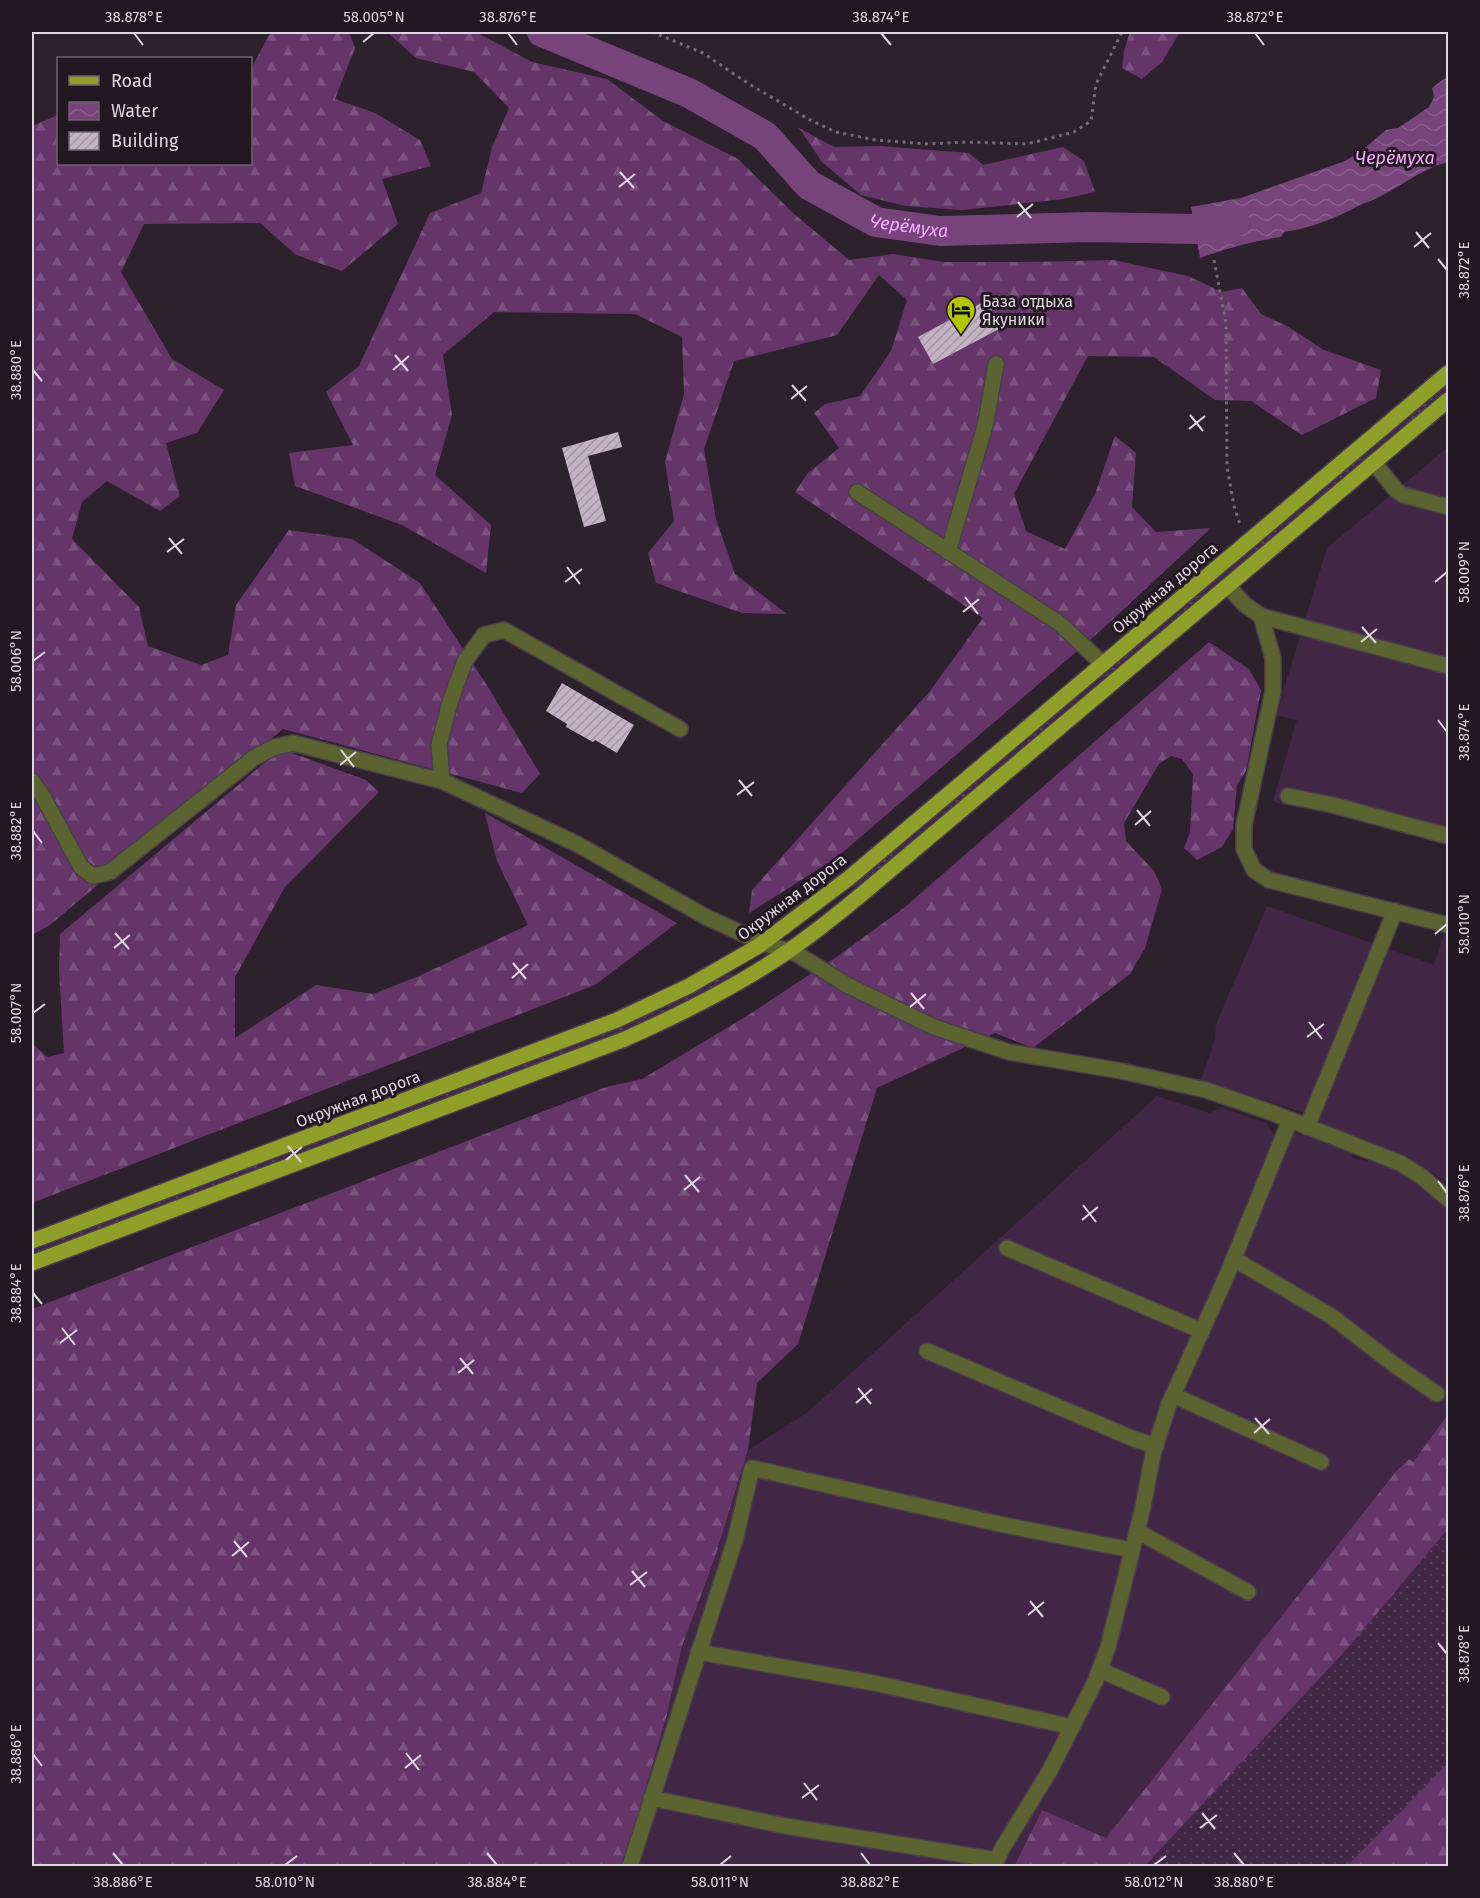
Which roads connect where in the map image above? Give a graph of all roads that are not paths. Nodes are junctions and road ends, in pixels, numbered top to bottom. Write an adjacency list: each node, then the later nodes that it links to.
1 (996, 364): 7 (street)
2 (1449, 373): 10 (main road, Окружная дорога)
3 (1449, 400): 4 (main road)
4 (1374, 463): 6 (street); 8 (main road)
5 (857, 492): 7 (street)
6 (1449, 507)
7 (948, 552): 10 (street)
8 (1228, 586): 9 (street); 20 (main road)
9 (1261, 616): 11 (street); 17 (street)
10 (1103, 664): 19 (main road, Окружная дорога)
11 (1449, 666)
12 (680, 729): 14 (street)
13 (32, 781): 14 (street)
14 (442, 781): 19 (street)
15 (1288, 796): 16 (street)
16 (1449, 836)
17 (1395, 911): 18 (street); 22 (street)
18 (1449, 925)
19 (763, 943): 20 (street); 24 (main road, Окружная дорога)
20 (788, 951): 21 (street); 27 (main road)
21 (1290, 1119): 22 (street); 26 (street)
22 (1307, 1127): 23 (street)
23 (1449, 1199)
24 (32, 1241)
25 (1007, 1248): 28 (street)
26 (1234, 1259): 28 (street); 30 (street)
27 (32, 1263)
28 (1202, 1331): 31 (street)
29 (927, 1351): 32 (street)
30 (1437, 1394)
31 (1173, 1395): 32 (street); 33 (street)
32 (1156, 1446): 34 (street)
33 (1321, 1462)
34 (1137, 1531): 35 (street); 36 (street)
35 (1132, 1550): 37 (street); 38 (street)
36 (1248, 1593)
37 (698, 1652): 40 (street); 41 (street)
38 (1100, 1670): 39 (street); 40 (street)
39 (1162, 1696)
40 (1072, 1727): 42 (street)
41 (651, 1798): 42 (street); 43 (street)
42 (996, 1863)
43 (630, 1866)

